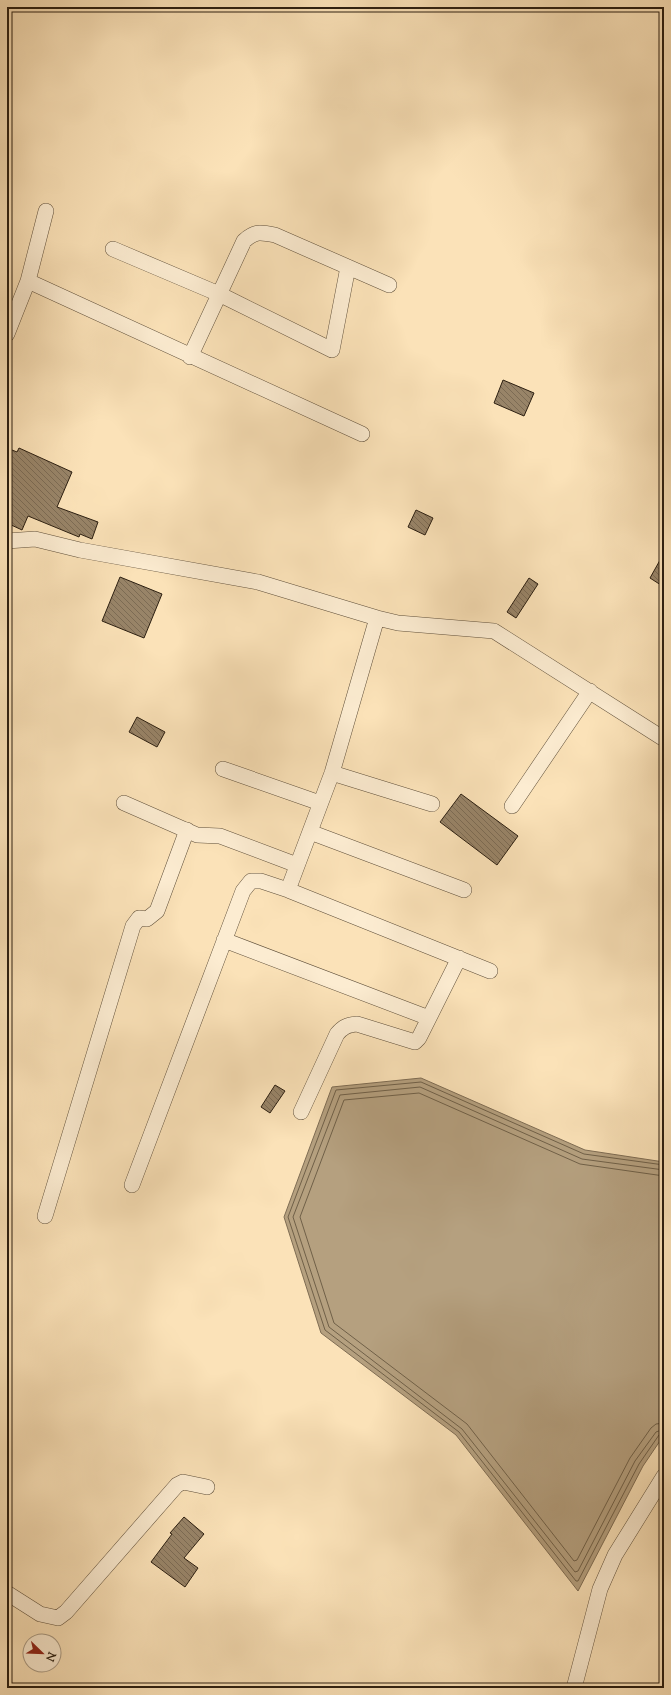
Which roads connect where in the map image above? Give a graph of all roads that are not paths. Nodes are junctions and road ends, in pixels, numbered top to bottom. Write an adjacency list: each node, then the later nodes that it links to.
1 (46, 211): 4 (street)
2 (113, 249): 6 (street)
3 (348, 267): 5 (street); 6 (street); 6 (street)
4 (28, 281): 7 (street); 8 (street)
5 (389, 285)
6 (219, 294): 8 (street)
7 (7, 334)
8 (190, 357): 9 (street)
9 (362, 434)
10 (7, 541): 11 (street)
11 (376, 618): 12 (street); 15 (street)
12 (590, 691): 13 (street); 19 (street)
13 (664, 739)
14 (223, 769): 17 (street)
15 (332, 773): 17 (street); 18 (street)
16 (124, 803): 20 (street)
17 (320, 803): 21 (street)
18 (432, 804)
19 (512, 806)
20 (187, 830): 22 (street); 31 (street)
21 (310, 832): 22 (street); 24 (street)
22 (297, 865): 23 (street)
23 (288, 890): 25 (street); 26 (street)
24 (464, 890)
25 (224, 940): 28 (street); 30 (street)
26 (459, 958): 27 (street); 28 (street)
27 (490, 970)
28 (429, 1018): 29 (street)
29 (301, 1112)
30 (132, 1185)
31 (45, 1216)
32 (664, 1476): 35 (street)
33 (207, 1487): 34 (street)
34 (7, 1594)
35 (574, 1688)

